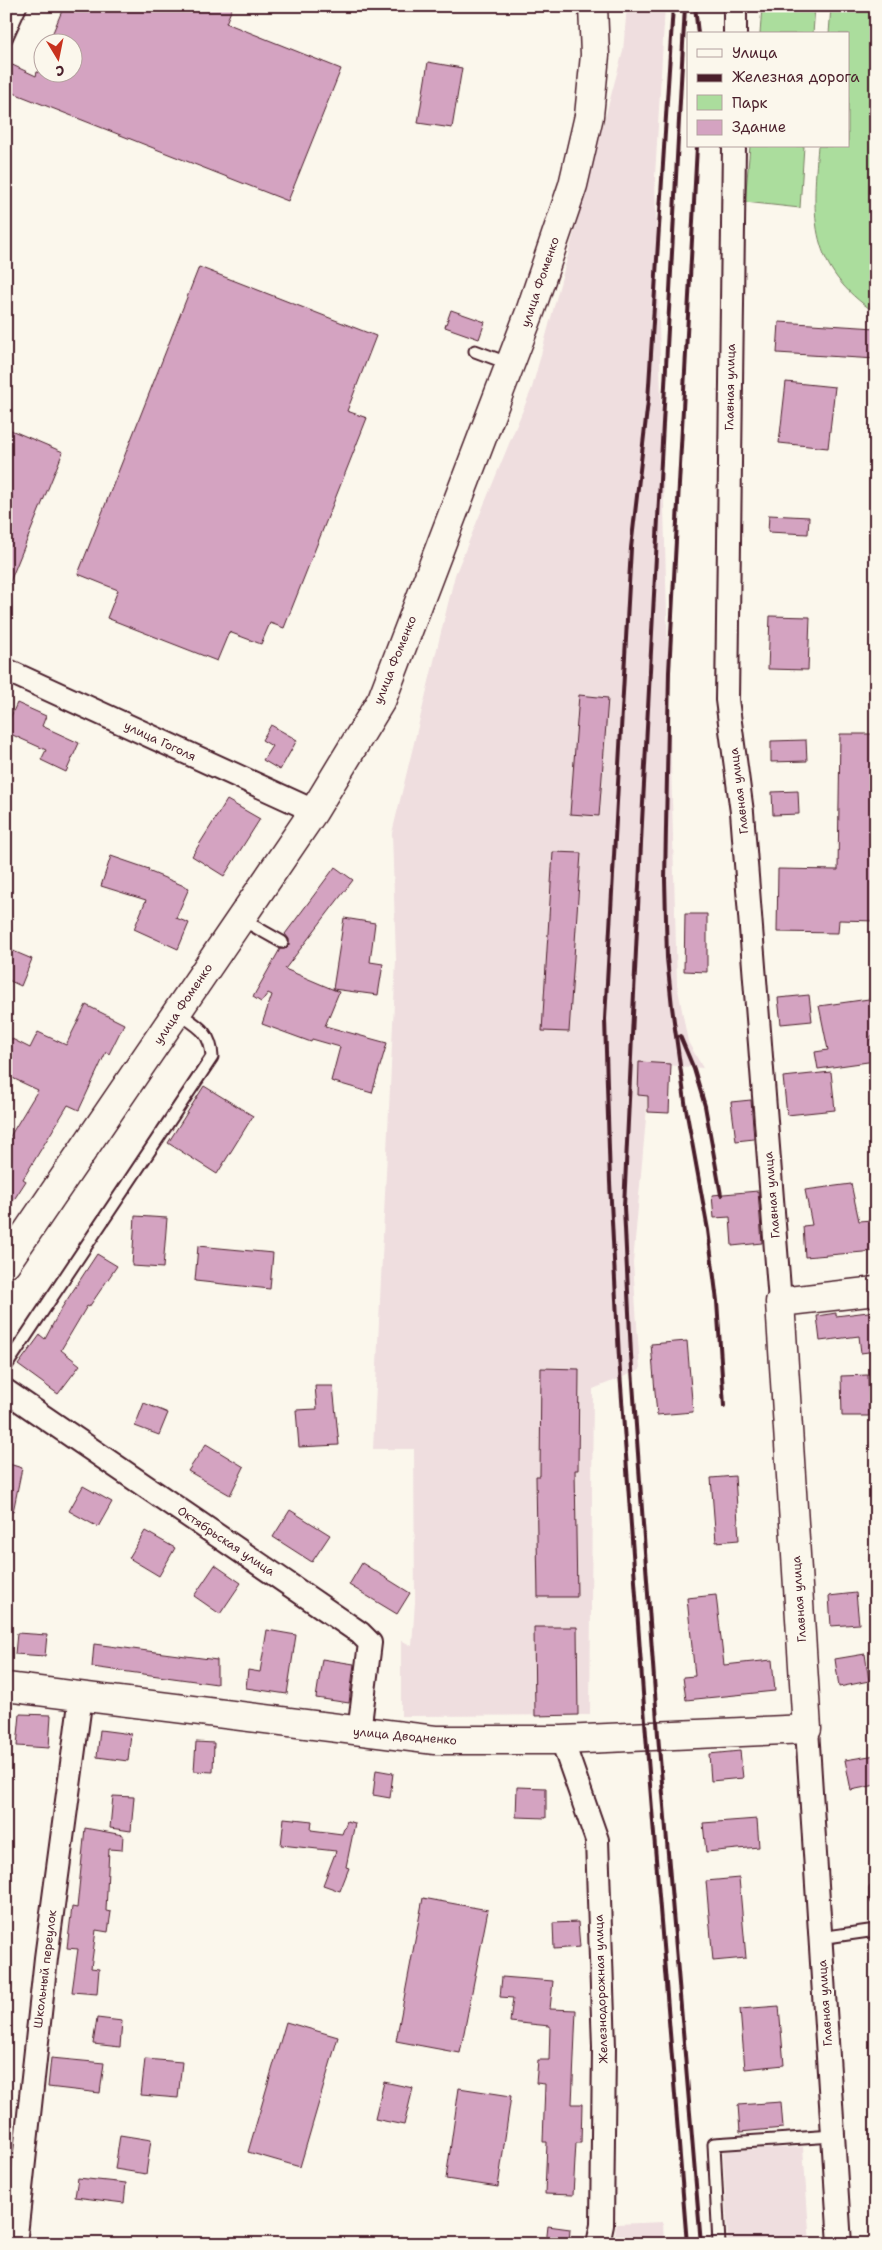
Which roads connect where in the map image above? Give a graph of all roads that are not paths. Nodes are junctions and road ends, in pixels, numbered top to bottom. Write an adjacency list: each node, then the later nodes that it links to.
1 (21, 6): 5 (lane)
2 (593, 6): 8 (street, улица Фоменко)
3 (735, 6): 4 (street)
4 (735, 32)
5 (6, 38)
6 (734, 148): 16 (street, Главная улица)
7 (475, 352): 8 (lane)
8 (510, 364): 10 (street, улица Фоменко)
9 (6, 670): 10 (street, улица Гоголя)
10 (314, 811): 11 (street, улица Фоменко)
11 (241, 919): 12 (lane); 13 (street, улица Фоменко)
12 (282, 942)
13 (177, 1012): 14 (street, улица Фоменко); 17 (lane)
14 (6, 1263)
15 (876, 1291): 16 (street)
16 (780, 1302): 21 (street, Главная улица)
17 (6, 1366)
18 (6, 1391): 22 (street, Октябрьская улица)
19 (6, 1687): 20 (street, улица Дводненко)
20 (81, 1696): 22 (street, улица Дводненко); 29 (street, Школьный переулок)
21 (807, 1729): 23 (street, улица Дводненко); 27 (street, Главная улица)
22 (359, 1732): 23 (street, улица Дводненко)
23 (562, 1740): 30 (street, Железнодорожная улица)
24 (876, 1889): 25 (lane)
25 (876, 1898)
26 (876, 1930): 27 (lane)
27 (820, 1938): 28 (street, Главная улица)
28 (833, 2136): 31 (lane); 32 (street, Главная улица)
29 (15, 2244)
30 (598, 2244)
31 (719, 2244)
32 (840, 2244)

